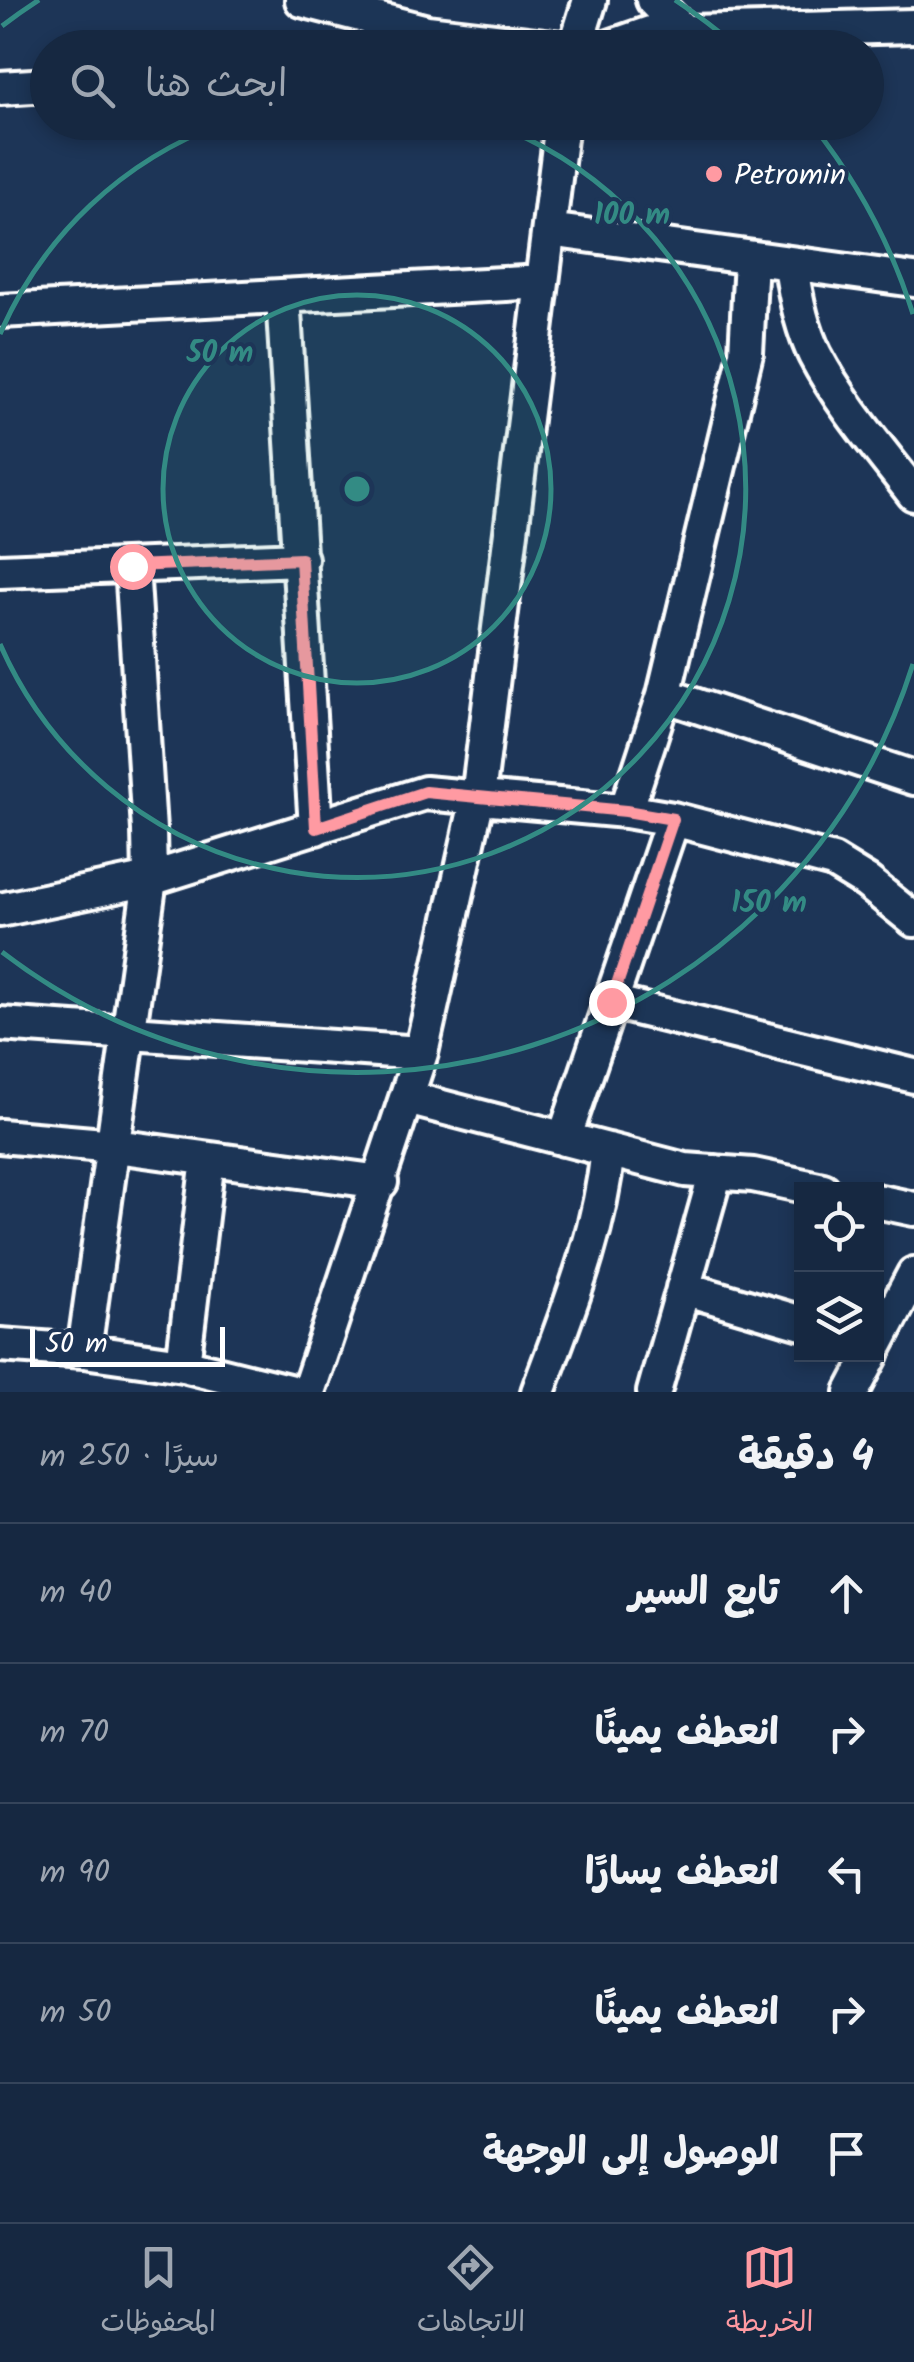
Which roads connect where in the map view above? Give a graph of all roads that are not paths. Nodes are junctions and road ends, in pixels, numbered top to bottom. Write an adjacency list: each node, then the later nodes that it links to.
1 (302, 0): 5 (street)
2 (590, 0): 6 (street)
3 (653, 0): 7 (street)
4 (914, 26): 8 (street)
5 (418, 30)
6 (580, 30)
7 (682, 30)
8 (729, 30)
9 (30, 86): 10 (street)
10 (0, 88)
11 (560, 140): 12 (street)
12 (549, 230): 13 (street); 16 (street)
13 (751, 259): 14 (street); 23 (street)
14 (791, 264): 15 (street); 19 (street)
15 (914, 280)
16 (542, 282): 17 (street); 25 (street)
17 (283, 296): 18 (street); 20 (street)
18 (0, 311)
19 (914, 494)
20 (301, 559): 21 (street); 28 (street)
21 (132, 566): 22 (street); 29 (street)
22 (0, 571)
23 (664, 695): 24 (street); 26 (street)
24 (914, 778)
25 (478, 797): 26 (street); 28 (street); 35 (street)
26 (626, 811): 27 (street)
27 (673, 819): 31 (street); 32 (street)
28 (316, 828): 29 (street)
29 (150, 879): 30 (street); 34 (street)
30 (0, 910)
31 (914, 920)
32 (611, 1002): 36 (street); 39 (street)
33 (0, 1024): 34 (street)
34 (131, 1032): 35 (street); 40 (street)
35 (421, 1053): 37 (street)
36 (914, 1076)
37 (407, 1098): 39 (street); 44 (street)
38 (0, 1136): 40 (street)
39 (564, 1139): 41 (street)
40 (114, 1146): 42 (street); 53 (street)
41 (608, 1150): 43 (street); 58 (street)
42 (208, 1159): 44 (street); 55 (street)
43 (716, 1172): 45 (street); 49 (street)
44 (381, 1182): 57 (street)
45 (794, 1183)
46 (884, 1203): 47 (street)
47 (914, 1209)
48 (914, 1274): 51 (street)
49 (684, 1288): 50 (street); 59 (street)
50 (794, 1321)
51 (884, 1331)
52 (0, 1345): 53 (street)
53 (84, 1351): 55 (street)
54 (868, 1362): 60 (street)
55 (183, 1365): 56 (street)
56 (292, 1392)
57 (308, 1392)
58 (538, 1392)
59 (654, 1392)
60 (852, 1392)

